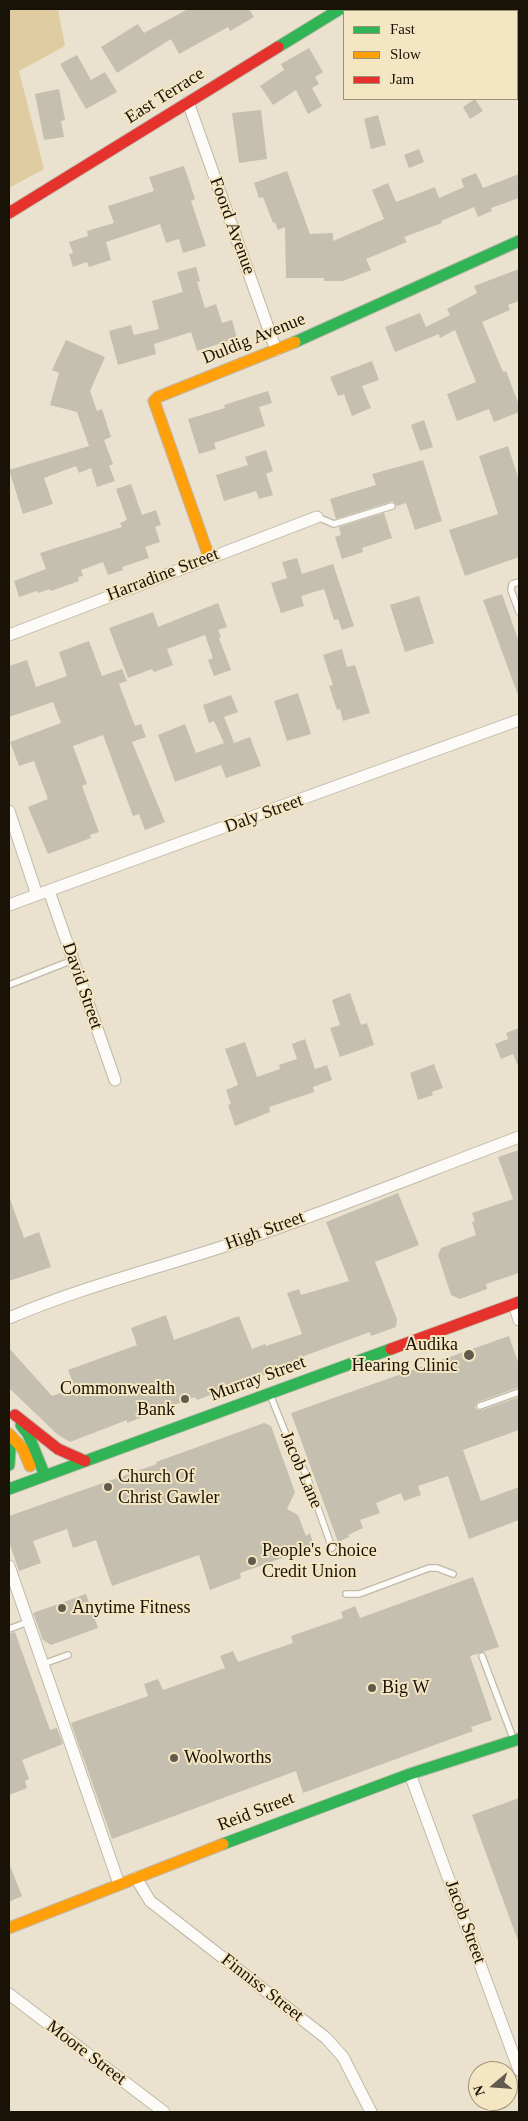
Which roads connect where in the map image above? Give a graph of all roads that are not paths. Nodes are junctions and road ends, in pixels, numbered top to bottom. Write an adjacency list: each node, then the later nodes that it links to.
1 (340, 9): 2 (street, East Terrace)
2 (188, 102): 3 (street, East Terrace); 5 (street, Foord Avenue)
3 (9, 213)
4 (519, 241): 5 (street, Duldig Avenue)
5 (276, 350): 8 (street, Duldig Avenue)
6 (392, 506): 7 (lane)
7 (317, 517): 8 (street, Harradine Street)
8 (209, 557): 11 (street, Harradine Street)
9 (519, 582): 10 (lane)
10 (519, 612)
11 (9, 635)
12 (519, 720): 14 (street, Daly Street)
13 (9, 810): 15 (street)
14 (49, 891): 15 (street, Daly Street); 17 (street, David Street)
15 (37, 895): 16 (street, Daly Street)
16 (9, 905)
17 (73, 960): 18 (lane); 19 (street, David Street)
18 (9, 985)
19 (115, 1080)
20 (519, 1137): 22 (street, High Street)
21 (516, 1303): 23 (street); 25 (street, Murray Street)
22 (9, 1318)
23 (519, 1320)
24 (519, 1392): 26 (lane)
25 (269, 1393): 29 (street, Murray Street); 33 (lane, Jacob Lane)
26 (480, 1406)
27 (12, 1412): 29 (street); 31 (street)
28 (10, 1435): 30 (street); 31 (street)
29 (85, 1461): 31 (street, Murray Street)
30 (9, 1465)
31 (40, 1477): 32 (street, Murray Street)
32 (9, 1489)
33 (332, 1548)
34 (9, 1566): 37 (street)
35 (453, 1574): 36 (lane)
36 (346, 1594)
37 (28, 1622): 38 (lane); 41 (street)
38 (9, 1629)
39 (68, 1654): 41 (lane)
40 (482, 1656): 42 (lane)
41 (43, 1664): 45 (street)
42 (517, 1740): 43 (street, Reid Street)
43 (410, 1774): 44 (street, Reid Street); 48 (street, Jacob Street)
44 (136, 1878): 45 (street, Reid Street); 50 (street, Finniss Street)
45 (119, 1884): 46 (street, Reid Street)
46 (9, 1928)
47 (9, 1994): 49 (street, Moore Street)
48 (519, 2070)
49 (164, 2112)
50 (371, 2112)

